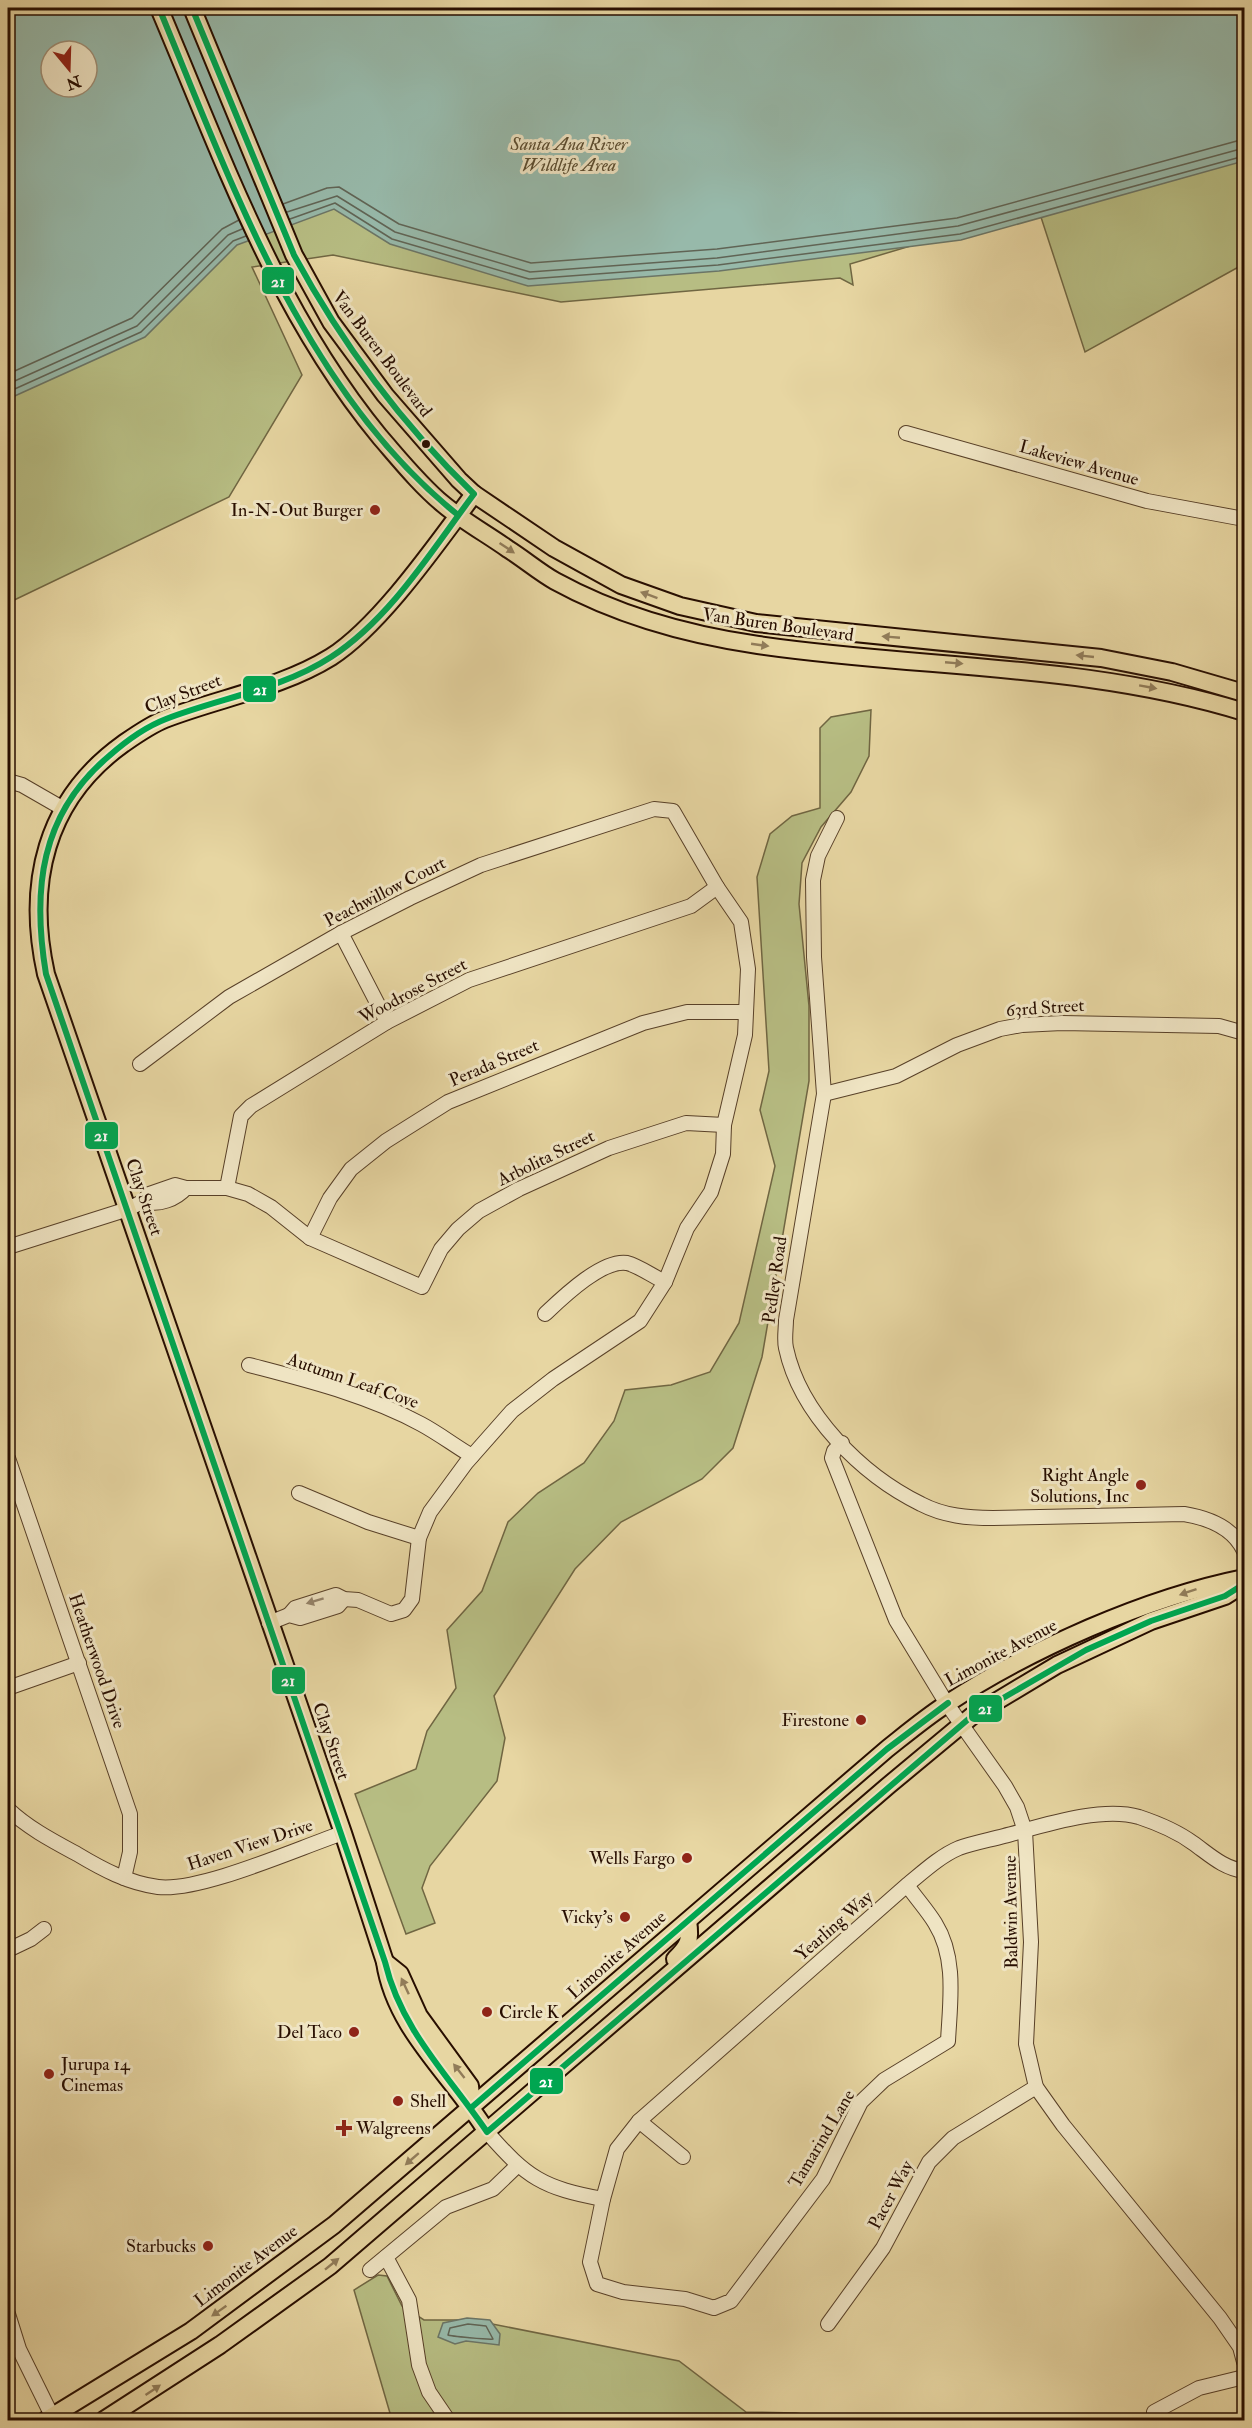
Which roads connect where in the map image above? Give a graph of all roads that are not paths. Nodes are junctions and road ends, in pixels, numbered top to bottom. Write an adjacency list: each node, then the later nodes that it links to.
1 (159, 8): 5 (main road, Van Buren Boulevard)
2 (192, 8): 4 (main road, Van Buren Boulevard)
3 (906, 433): 6 (street, Lakeview Avenue)
4 (474, 494): 5 (main road, Clay Street); 7 (main road, Van Buren Boulevard, one-way to 4)
5 (458, 515): 8 (main road, Van Buren Boulevard, one-way to 8); 10 (main road, Clay Street)
6 (1245, 519)
7 (1245, 693)
8 (1245, 712)
9 (8, 781): 10 (street)
10 (62, 808): 21 (main road, Clay Street)
11 (837, 818): 18 (street, Pedley Road)
12 (717, 887): 13 (street, Peachwillow Court); 14 (street); 15 (street, Woodrose Street)
13 (341, 933): 15 (street); 17 (street, Peachwillow Court)
14 (745, 1012): 19 (street); 22 (street, Perada Street)
15 (387, 1022): 20 (street, Woodrose Street)
16 (1245, 1033): 18 (street, 63rd Street)
17 (140, 1064)
18 (824, 1094): 27 (street, Pedley Road)
19 (724, 1125): 22 (street, Arbolita Street); 24 (street)
20 (227, 1188): 21 (street); 22 (street)
21 (128, 1209): 23 (street); 36 (main road, Clay Street)
22 (310, 1238)
23 (8, 1247)
24 (665, 1282): 25 (street); 28 (street)
25 (545, 1314)
26 (249, 1365): 28 (street, Autumn Leaf Cove)
27 (842, 1443): 33 (street, Pedley Road); 39 (street, Baldwin Avenue)
28 (472, 1456): 32 (street)
29 (8, 1458): 30 (street, Heatherwood Drive)
30 (11, 1479): 37 (street, Heatherwood Drive)
31 (299, 1493): 32 (street)
32 (419, 1538): 36 (street)
33 (1245, 1551)
34 (1245, 1578): 39 (main road, Limonite Avenue, one-way to 39)
35 (1245, 1584): 40 (main road, Limonite Avenue)
36 (269, 1623): 43 (main road, Clay Street)
37 (79, 1663): 38 (street); 45 (street, Heatherwood Drive)
38 (8, 1688)
39 (947, 1704): 40 (street, Baldwin Avenue); 47 (main road, Limonite Avenue)
40 (961, 1725): 42 (street, Baldwin Avenue); 50 (main road, Limonite Avenue)
41 (8, 1809): 45 (street, Haven View Drive)
42 (1025, 1831): 44 (street, Yearling Way); 46 (street, Yearling Way); 51 (street, Baldwin Avenue)
43 (342, 1833): 45 (street, Haven View Drive); 52 (main road, Clay Street)
44 (1245, 1871)
45 (124, 1878)
46 (907, 1885): 53 (street, Yearling Way); 60 (street, Tamarind Lane)
47 (688, 1920): 50 (main road); 52 (main road, Limonite Avenue)
48 (44, 1929): 49 (street)
49 (8, 1950)
50 (597, 2036): 54 (main road, Limonite Avenue)
51 (1036, 2087): 62 (street, Pacer Way); 63 (street, Baldwin Avenue)
52 (472, 2107): 54 (main road, Clay Street); 66 (main road, Limonite Avenue, one-way to 66)
53 (639, 2121): 55 (street); 57 (street, Yearling Way)
54 (487, 2132): 56 (street, Clay Street); 67 (main road, Limonite Avenue, one-way to 54)
55 (683, 2157)
56 (518, 2165): 57 (street, Clay Street); 58 (street)
57 (603, 2199): 60 (street, Yearling Way)
58 (386, 2257): 59 (street); 68 (street)
59 (370, 2270)
60 (597, 2284)
61 (8, 2314): 66 (street)
62 (828, 2324)
63 (1245, 2361)
64 (1245, 2377): 65 (street)
65 (1154, 2412)
66 (51, 2419)
67 (104, 2421)
68 (448, 2421)

